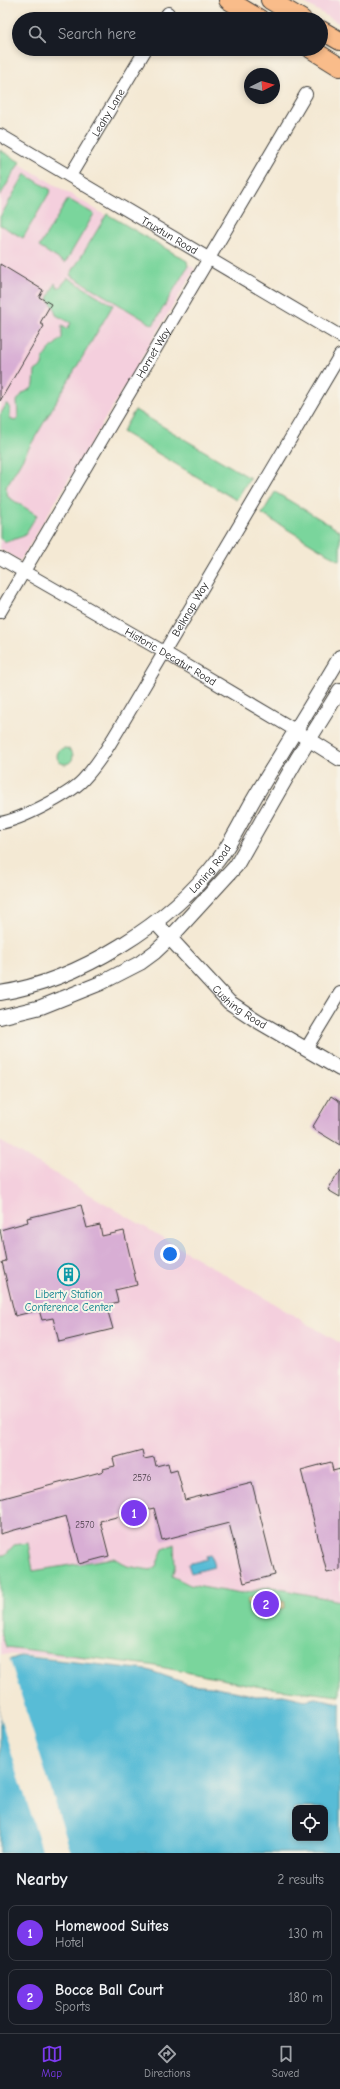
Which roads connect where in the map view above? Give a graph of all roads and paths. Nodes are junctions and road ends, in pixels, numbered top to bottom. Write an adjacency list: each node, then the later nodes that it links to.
1 (228, 0): 3 (main road)
2 (270, 0): 4 (main road)
3 (248, 12)
4 (290, 12)
5 (328, 34): 6 (main road)
6 (340, 41): 9 (street)
7 (142, 56): 12 (street, Leahy Lane)
8 (322, 56): 9 (main road)
9 (334, 63)
10 (306, 94): 13 (street, Hornet Way)
11 (0, 134): 12 (street, Truxtun Road)
12 (70, 176): 13 (street, Truxtun Road)
13 (209, 259): 14 (street, Truxtun Road); 17 (street, Hornet Way)
14 (340, 336)
15 (340, 354): 19 (street, Belknap Way)
16 (0, 558): 17 (street, Historic Decatur Road)
17 (23, 572): 18 (street, Hornet Way); 19 (street, Historic Decatur Road)
18 (0, 612)
19 (164, 652): 22 (street, Historic Decatur Road); 25 (street, Belknap Way)
20 (340, 657): 22 (street, Laning Road)
21 (340, 690): 23 (street, Laning Road)
22 (295, 730): 23 (street, Historic Decatur Road); 26 (street, Laning Road)
23 (309, 740): 24 (street, Historic Decatur Road); 27 (street, Laning Road)
24 (340, 759)
25 (0, 823)
26 (156, 923): 27 (street, Cushing Road); 28 (street, Laning Road)
27 (171, 937): 30 (street, Laning Road); 31 (street, Cushing Road)
28 (0, 993)
29 (340, 993): 31 (street)
30 (0, 1017)
31 (306, 1049): 32 (street, Cushing Road)
32 (340, 1069)

